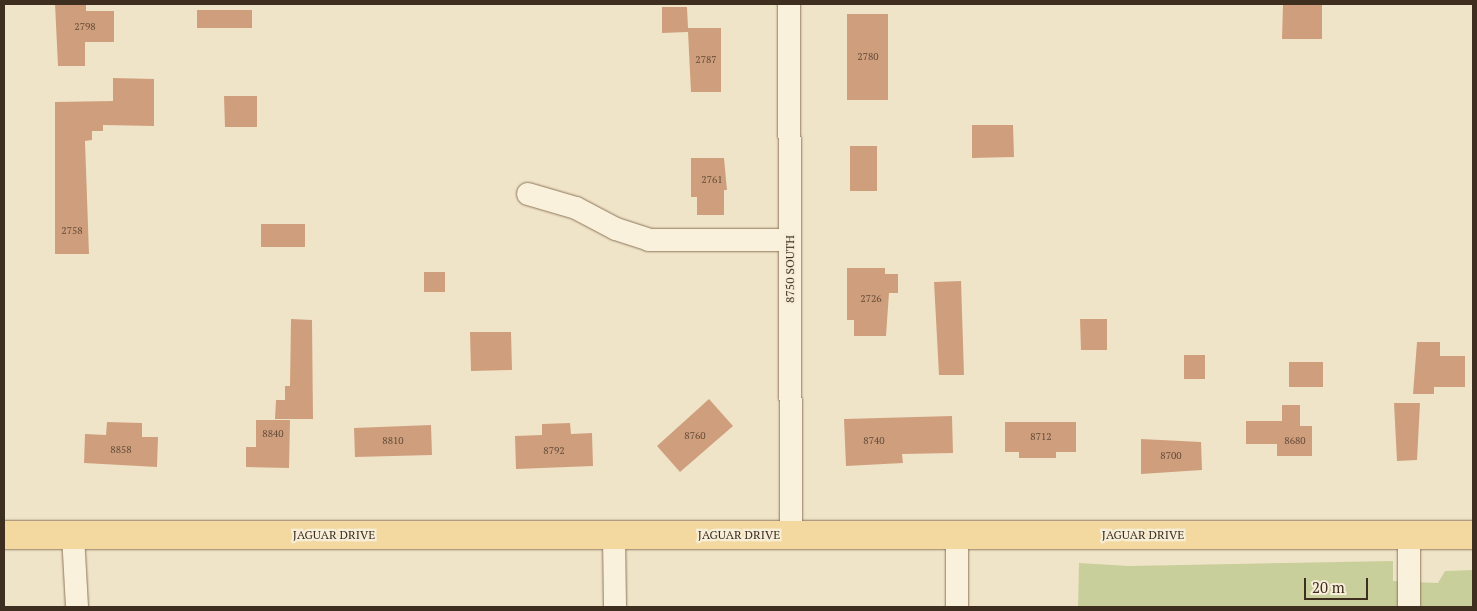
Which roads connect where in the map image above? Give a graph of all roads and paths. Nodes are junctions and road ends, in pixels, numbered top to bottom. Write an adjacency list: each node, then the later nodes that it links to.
1 (790, 4): 3 (street, 8750 SOUTH)
2 (528, 194): 3 (street)
3 (790, 240): 8 (street, 8750 SOUTH)
4 (1408, 534): 9 (main road, JAGUAR DRIVE); 10 (main road, JAGUAR DRIVE); 14 (street)
5 (4, 535): 6 (main road, JAGUAR DRIVE)
6 (72, 535): 7 (main road, JAGUAR DRIVE); 11 (street)
7 (614, 535): 8 (main road, JAGUAR DRIVE); 12 (street)
8 (791, 535): 10 (main road, JAGUAR DRIVE)
9 (1473, 535)
10 (957, 536): 13 (street)
11 (77, 607)
12 (615, 607)
13 (957, 607)
14 (1409, 607)

